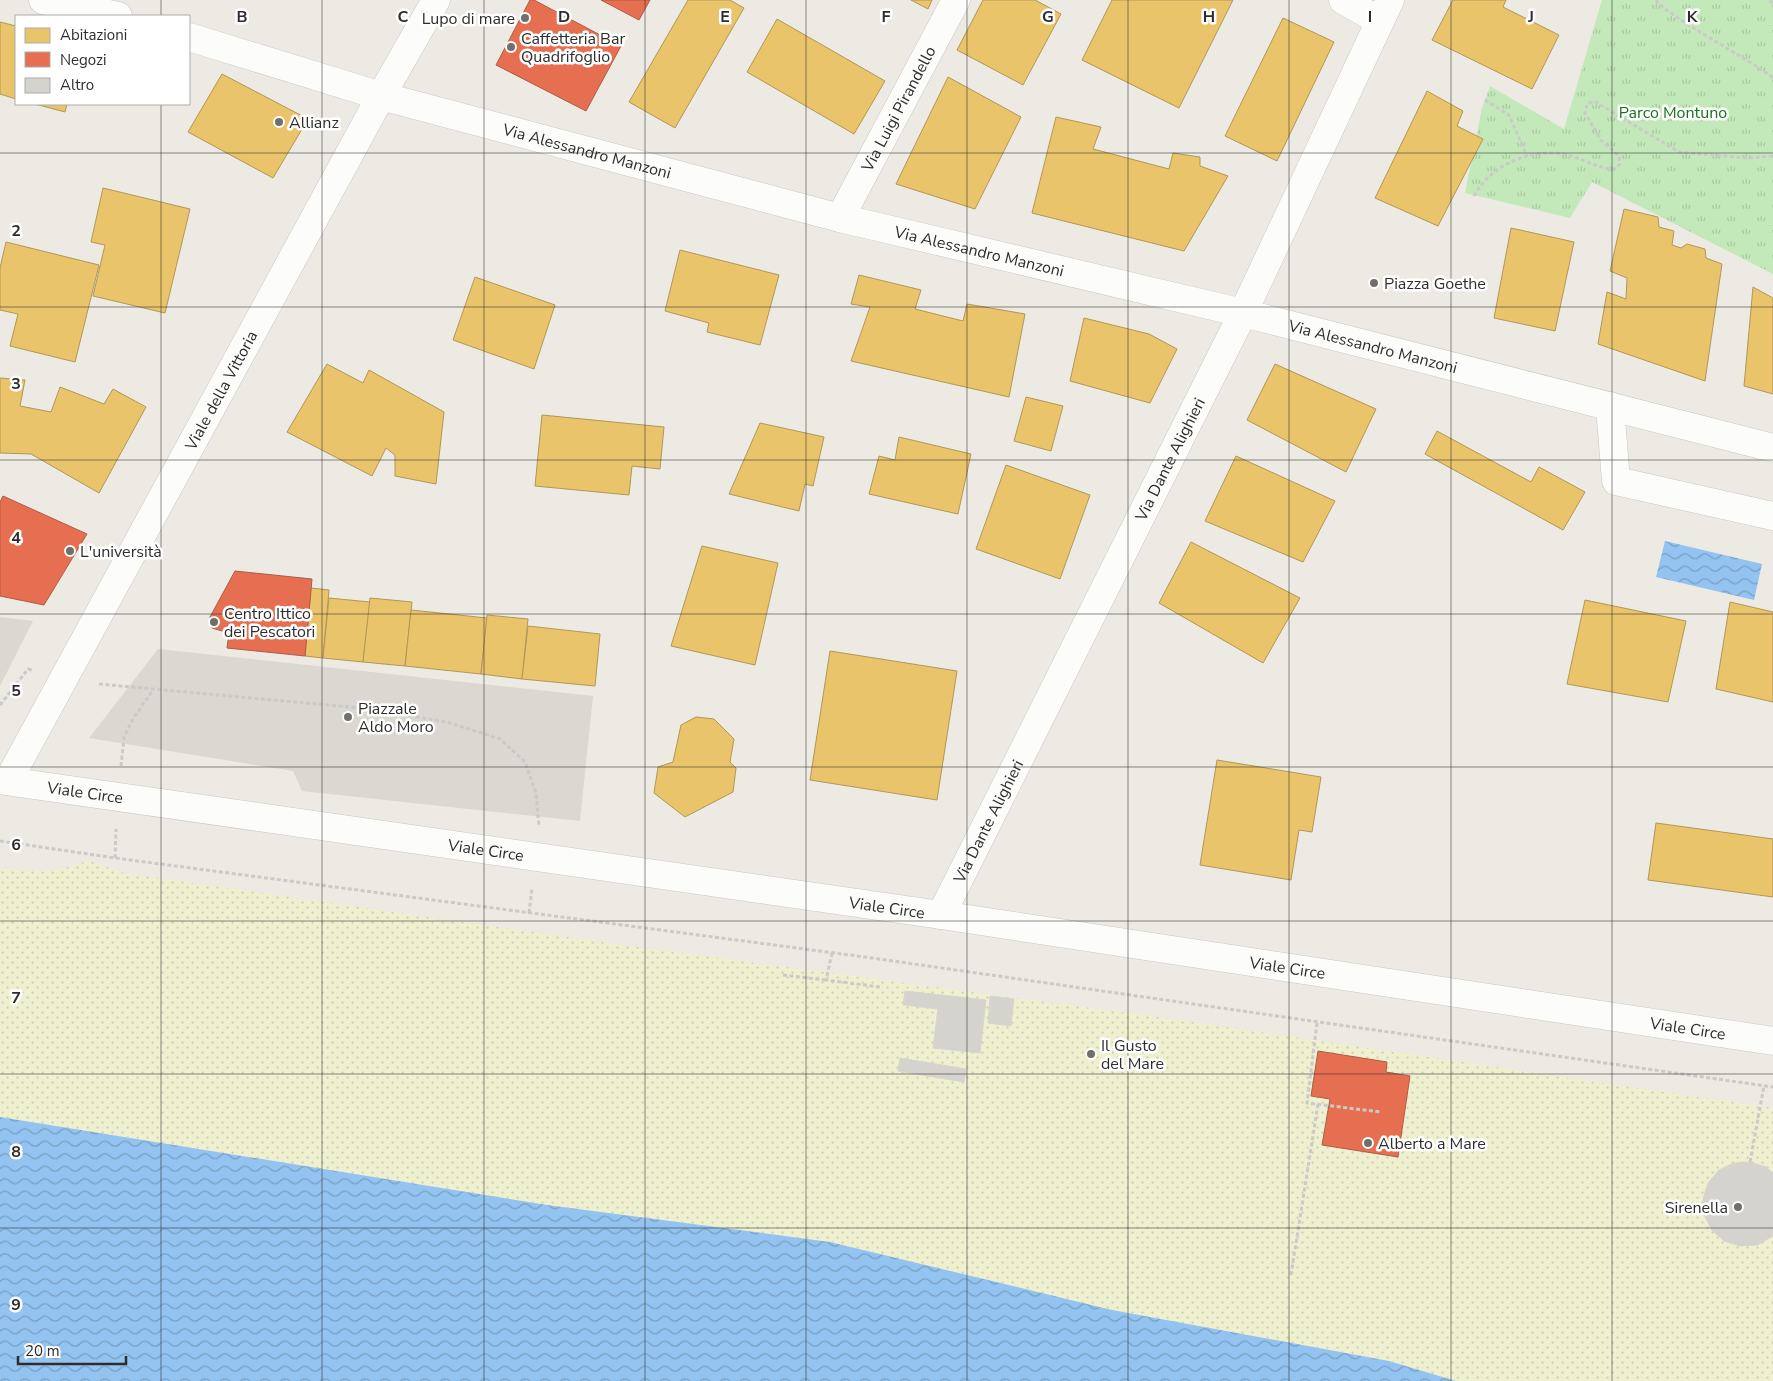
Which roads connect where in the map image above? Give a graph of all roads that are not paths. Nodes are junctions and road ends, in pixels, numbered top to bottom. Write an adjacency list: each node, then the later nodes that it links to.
1 (43, 0): 6 (street)
2 (436, 0): 8 (street, Viale della Vittoria)
3 (956, 0): 9 (street, Via Luigi Pirandello)
4 (1343, 0): 5 (street)
5 (1385, 11): 10 (street, Via Dante Alighieri)
6 (113, 15)
7 (190, 38): 8 (street, Via Alessandro Manzoni)
8 (380, 96): 9 (street, Via Alessandro Manzoni); 14 (street, Viale della Vittoria)
9 (840, 218): 10 (street, Via Alessandro Manzoni)
10 (1243, 313): 11 (street, Via Alessandro Manzoni); 15 (street, Via Dante Alighieri)
11 (1610, 406): 12 (street, Via Alessandro Manzoni); 13 (street)
12 (1773, 448)
13 (1773, 516)
14 (4, 780): 15 (street, Viale Circe)
15 (941, 915): 16 (street, Viale Circe)
16 (1773, 1041)

